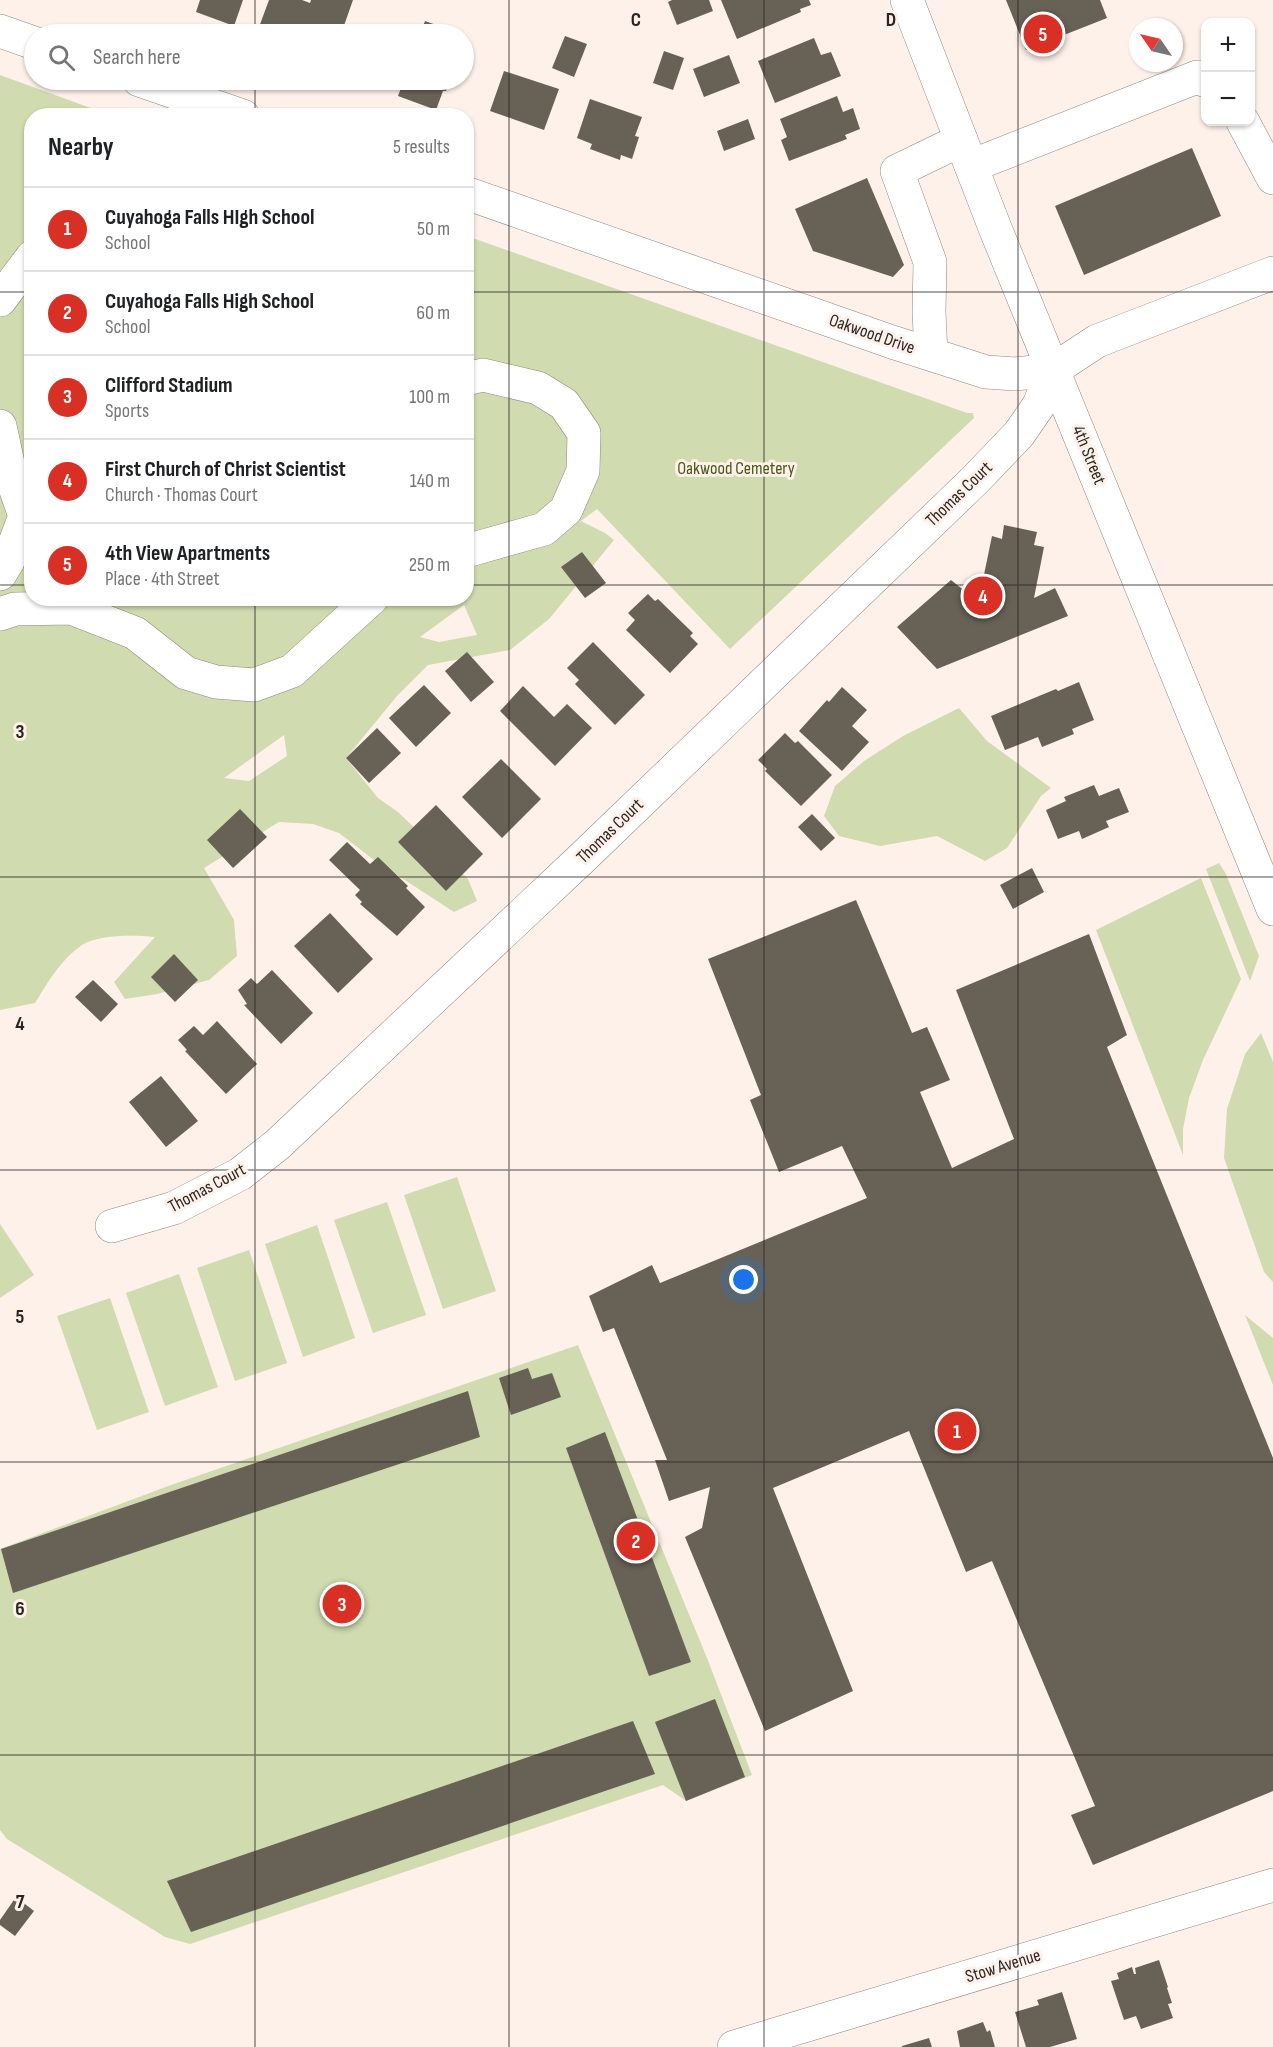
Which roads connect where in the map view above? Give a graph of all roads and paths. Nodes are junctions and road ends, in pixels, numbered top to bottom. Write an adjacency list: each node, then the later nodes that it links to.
1 (906, 0): 8 (street, 4th Street)
2 (0, 31): 3 (street)
3 (24, 39)
4 (1201, 79): 8 (street)
5 (169, 90): 6 (street)
6 (220, 108)
7 (1245, 126): 9 (street)
8 (966, 153): 14 (street); 15 (street, 4th Street)
9 (1273, 178)
10 (474, 197): 14 (street, Oakwood Drive)
11 (24, 268): 13 (street)
12 (1273, 273): 15 (street, Oakwood Drive)
13 (0, 300)
14 (931, 354): 15 (street, Oakwood Drive)
15 (1053, 370): 24 (street, 4th Street); 25 (street, Thomas Court)
16 (474, 377): 20 (street)
17 (0, 426): 18 (street)
18 (24, 506)
19 (24, 524): 21 (street)
20 (474, 549)
21 (0, 574)
22 (363, 606): 23 (street)
23 (0, 614)
24 (1273, 909)
25 (112, 1226)
26 (1273, 1886): 27 (street, Stow Avenue)
27 (734, 2047)

